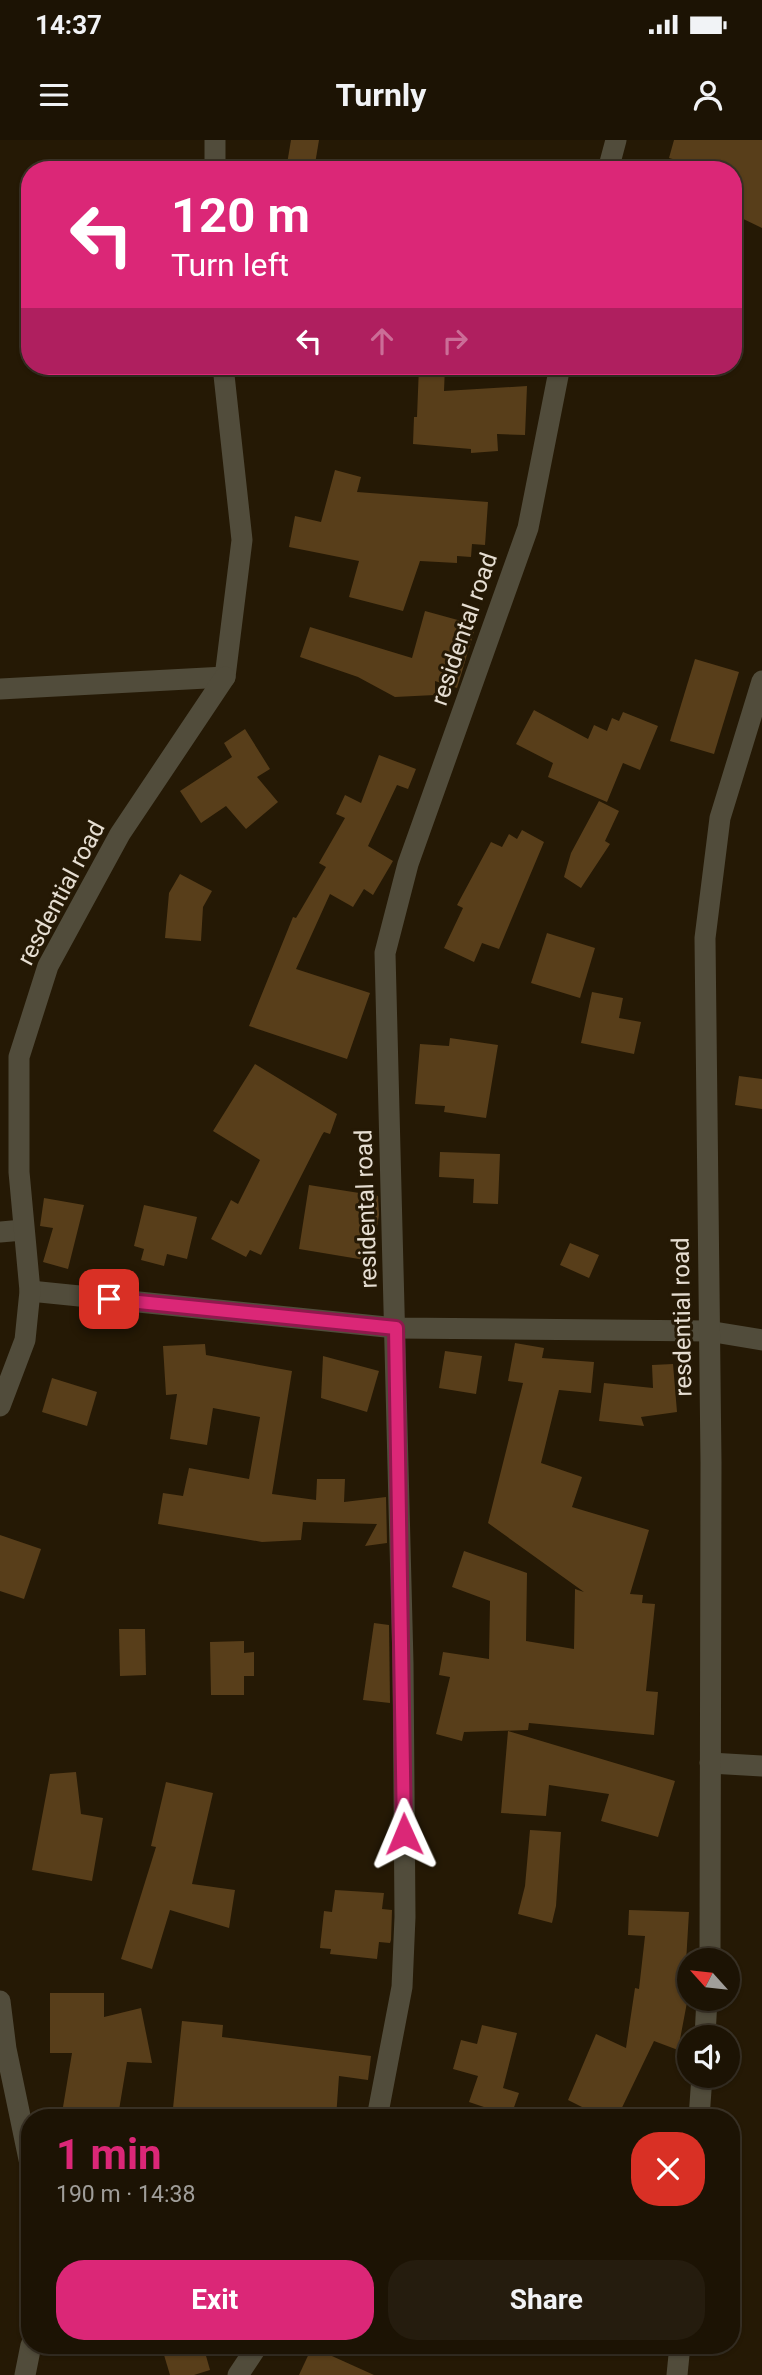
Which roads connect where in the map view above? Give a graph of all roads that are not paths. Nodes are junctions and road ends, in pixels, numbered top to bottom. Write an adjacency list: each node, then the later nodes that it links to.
1 (215, 140): 3 (street)
2 (616, 140): 4 (street)
3 (215, 161)
4 (610, 161)
5 (224, 375): 7 (street)
6 (558, 375): 13 (street, residental road)
7 (225, 677): 9 (street); 10 (street, resdential road)
8 (762, 681): 14 (street, resdential road)
9 (0, 689)
10 (23, 1230): 11 (street); 12 (street, resdential road)
11 (0, 1232)
12 (30, 1291): 13 (street); 16 (street, resdential road)
13 (396, 1328): 14 (street); 22 (street, residental road)
14 (708, 1331): 15 (street); 17 (street, resdential road)
15 (762, 1340)
16 (0, 1406)
17 (710, 1763): 18 (street); 19 (street, resdential road)
18 (762, 1766)
19 (710, 1948)
20 (0, 2001): 24 (street)
21 (701, 2088): 23 (street)
22 (379, 2109)
23 (700, 2109)
24 (21, 2121)
25 (29, 2354): 28 (street)
26 (252, 2354): 29 (street)
27 (679, 2354): 30 (street)
28 (25, 2375)
29 (238, 2375)
30 (677, 2375)

